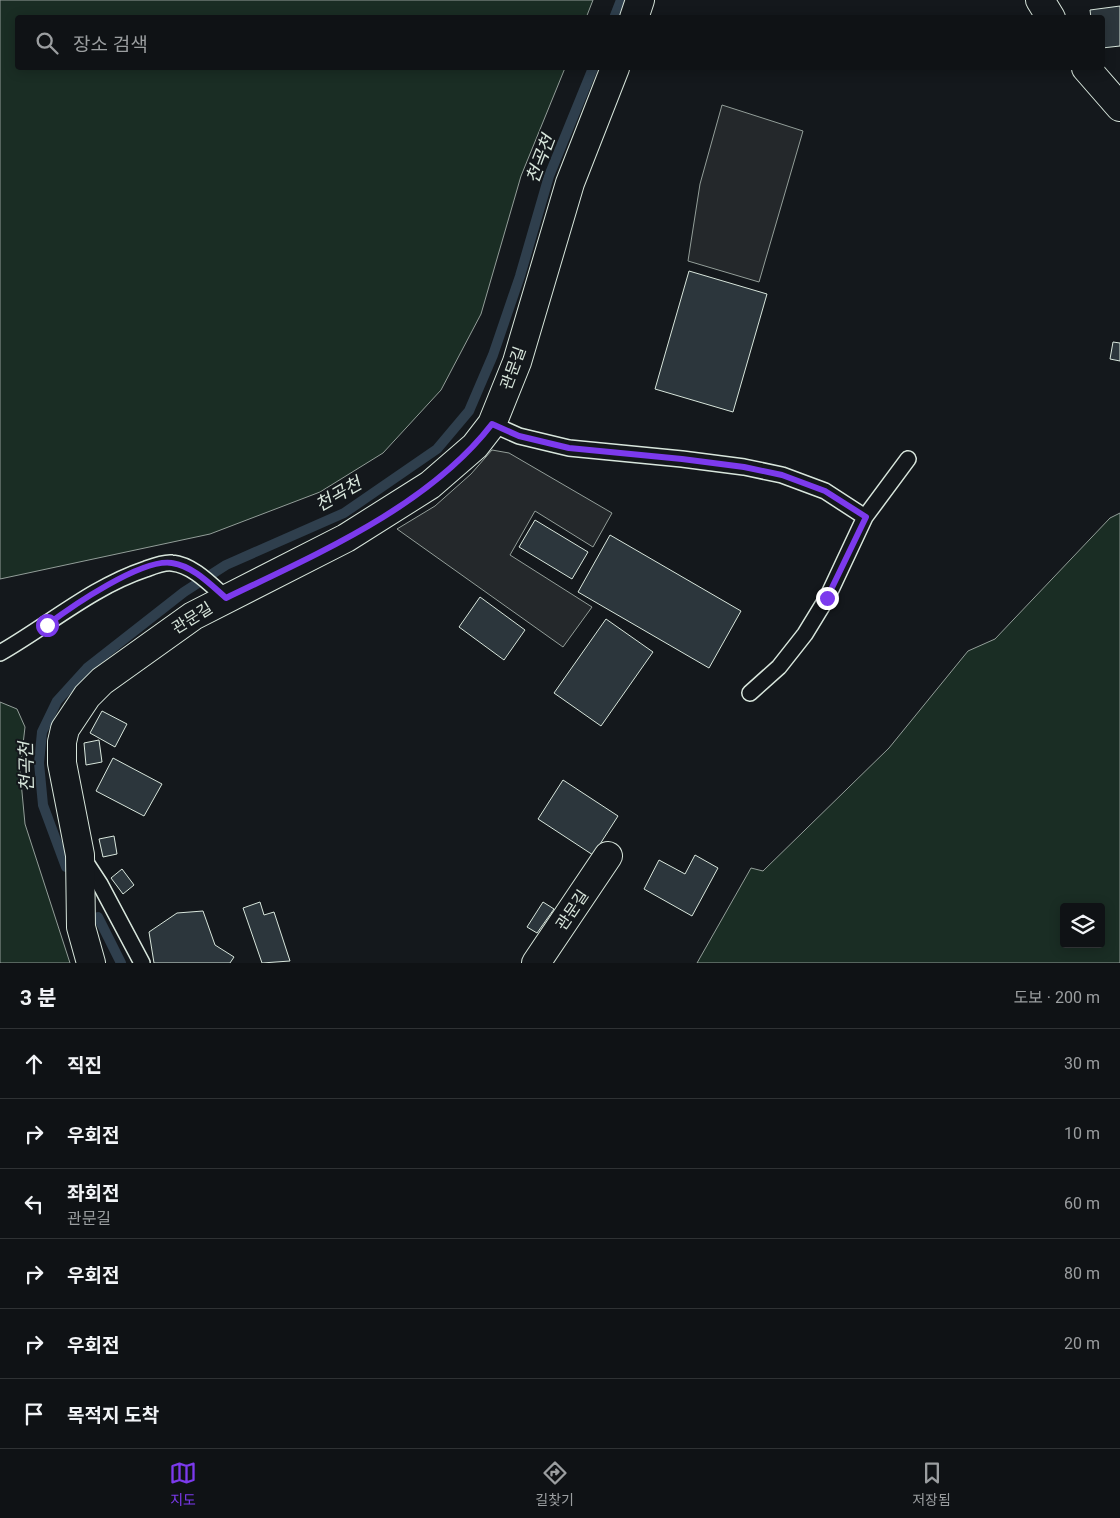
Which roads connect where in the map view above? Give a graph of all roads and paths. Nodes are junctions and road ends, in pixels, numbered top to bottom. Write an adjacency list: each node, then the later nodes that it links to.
1 (640, 0): 3 (street)
2 (1040, 0): 4 (street)
3 (635, 15)
4 (1049, 15)
5 (614, 70): 8 (street, 관문길)
6 (1088, 70): 7 (street)
7 (1120, 107)
8 (492, 424): 10 (lane); 11 (street, 관문길)
9 (908, 459): 10 (lane)
10 (866, 517): 13 (lane)
11 (219, 592): 12 (lane); 14 (street, 관문길)
12 (0, 653)
13 (750, 694)
14 (80, 855): 16 (street, 관문길); 17 (lane)
15 (608, 856): 18 (street, 관문길)
16 (91, 963)
17 (142, 963)
18 (536, 963)

